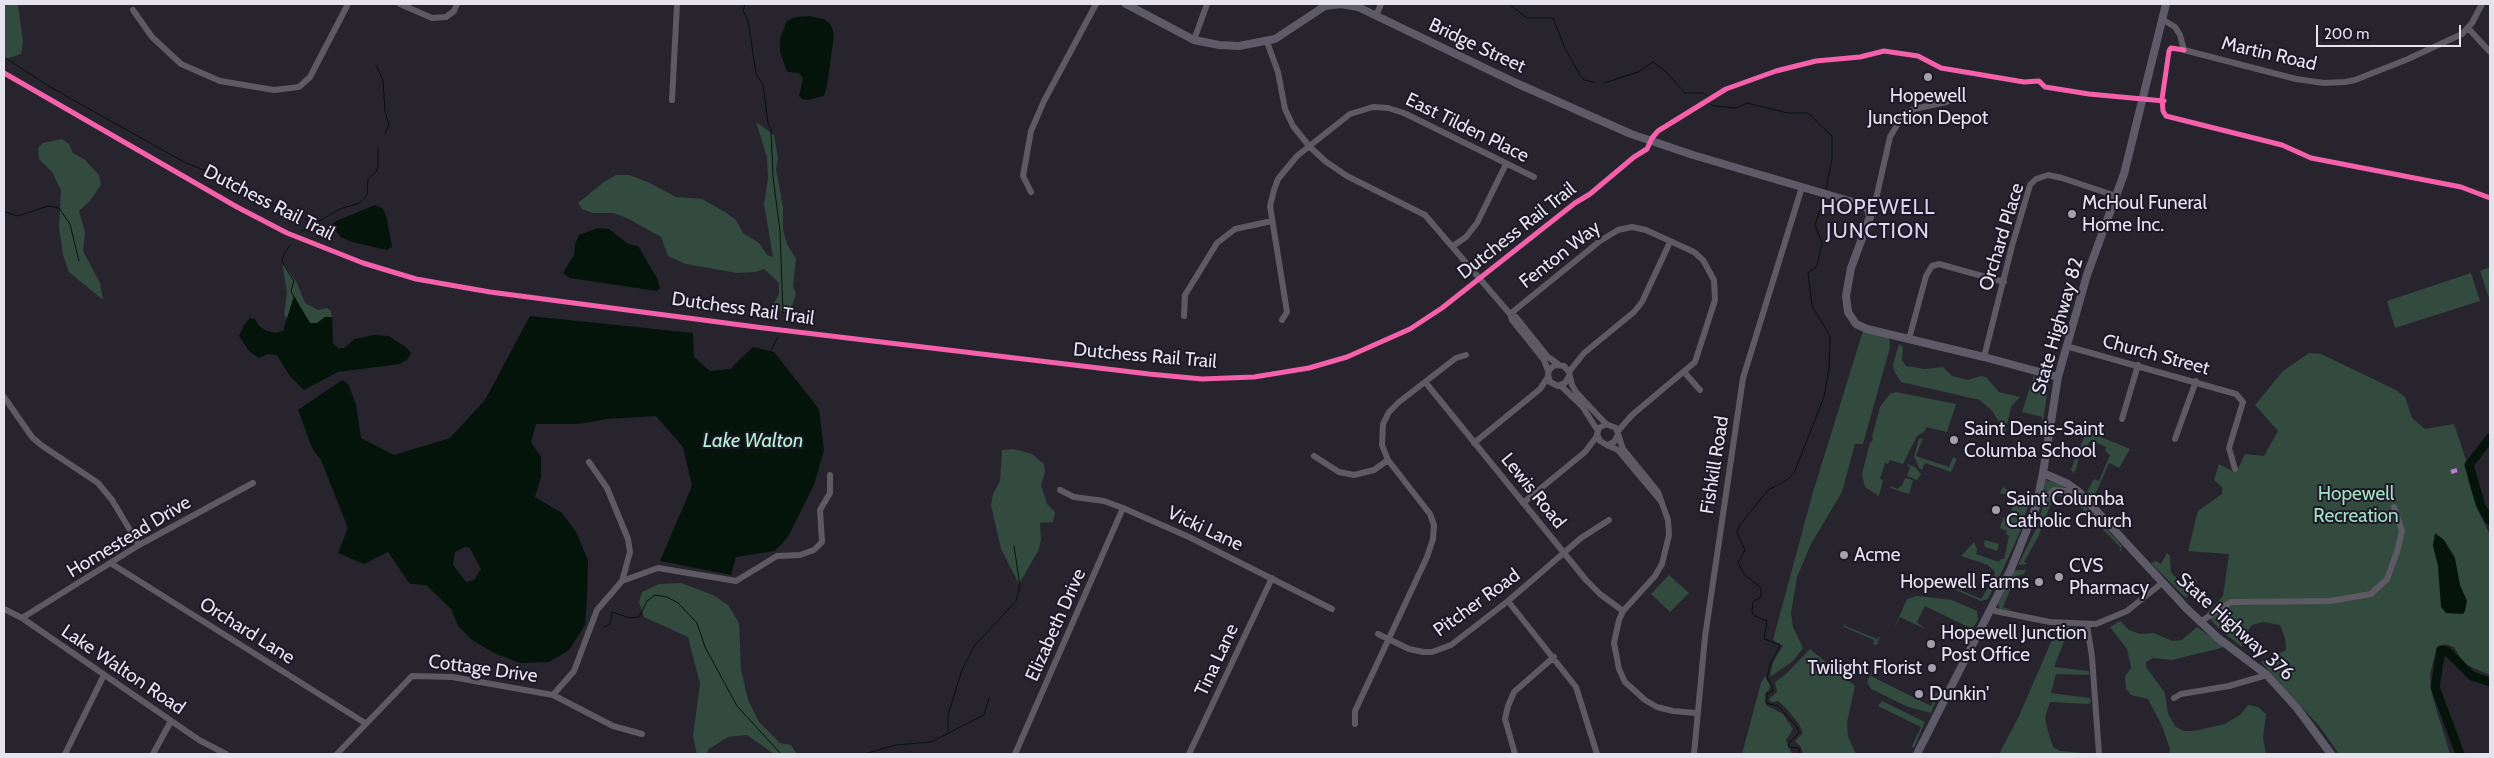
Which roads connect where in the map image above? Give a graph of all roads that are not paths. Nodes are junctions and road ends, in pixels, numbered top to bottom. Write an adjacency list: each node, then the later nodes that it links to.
1 (348, 4): 11 (street)
2 (400, 4): 3 (street)
3 (457, 4)
4 (678, 4): 19 (street)
5 (1096, 4): 24 (street)
6 (1126, 4): 15 (main road, Bridge Street)
7 (1207, 4): 15 (street)
8 (1381, 4): 12 (street)
9 (2166, 4): 13 (main road, State Highway 82)
10 (2482, 4): 14 (street, Martin Road)
11 (133, 10)
12 (1376, 16): 16 (main road, Bridge Street); 23 (main road, Bridge Street)
13 (2162, 19): 14 (street, Martin Road); 25 (main road, State Highway 82)
14 (2468, 28): 17 (street)
15 (1194, 40): 16 (main road, Bridge Street)
16 (1267, 42): 20 (street)
17 (2490, 52)
18 (1958, 97): 26 (street)
19 (672, 100)
20 (1310, 147): 21 (street, East Tilden Place); 27 (street, East Tilden Place); 29 (street)
21 (1506, 164): 22 (street, East Tilden Place); 29 (street)
22 (1534, 177)
23 (1802, 187): 26 (main road, Bridge Street); 96 (street, Fishkill Road)
24 (1031, 192)
25 (2116, 196): 30 (street, Orchard Place); 35 (main road, State Highway 82)
26 (1868, 209): 34 (main road)
27 (1272, 221): 32 (street); 33 (street, East Tilden Place)
28 (1670, 242): 31 (street, Fenton Way); 36 (street); 41 (street, Fenton Way)
29 (1453, 246): 31 (street)
30 (2004, 282): 34 (street); 38 (street, Orchard Place)
31 (1510, 314): 39 (street); 42 (street)
32 (1184, 316)
33 (1282, 320)
34 (1909, 338): 38 (main road)
35 (2066, 346): 40 (street, Church Street); 44 (main road, State Highway 82)
36 (1584, 353): 39 (street); 43 (street)
37 (1466, 355): 46 (street)
38 (1984, 356): 44 (main road)
39 (1560, 364): 42 (street); 43 (street)
40 (2138, 365): 45 (street, Church Street); 52 (street)
41 (1685, 373): 49 (street); 51 (street, Fenton Way)
42 (1548, 374): 47 (street); 48 (street)
43 (1569, 374): 47 (street); 53 (street)
44 (2058, 377): 64 (main road, State Highway 82)
45 (2196, 381): 56 (street); 63 (street, Church Street)
46 (1426, 383): 57 (street, Lewis Road); 61 (street)
47 (1558, 385): 48 (street); 55 (street)
48 (1540, 389): 57 (street)
49 (1700, 390)
50 (4, 396): 75 (street)
51 (1632, 415): 53 (street, Fenton Way); 54 (street, Fenton Way)
52 (2122, 419)
53 (1608, 424): 54 (street); 55 (street, Fenton Way)
54 (1618, 433): 58 (street, Fenton Way); 69 (street)
55 (1597, 434): 58 (street); 59 (street)
56 (2175, 439)
57 (1474, 444): 70 (street, Lewis Road)
58 (1605, 444): 59 (street); 69 (street)
59 (1585, 452): 70 (street)
60 (1314, 456): 61 (street)
61 (1388, 460): 90 (street)
62 (589, 462): 79 (street)
63 (2235, 469)
64 (2043, 473): 68 (main road, State Highway 376); 71 (main road, State Highway 82)
65 (830, 475): 79 (street)
66 (253, 483): 75 (street, Homestead Drive)
67 (1060, 490): 73 (street, Vicki Lane)
68 (2079, 492): 71 (street); 80 (main road, State Highway 376)
69 (1660, 500): 85 (street)
70 (1523, 503): 76 (street, Lewis Road)
71 (2036, 507): 84 (main road, State Highway 82)
72 (2394, 507): 87 (street)
73 (1123, 508): 78 (street, Vicki Lane); 105 (street, Elizabeth Drive)
74 (1609, 520): 76 (street, Pitcher Road)
75 (139, 545): 77 (street, Homestead Drive)
76 (1564, 554): 81 (street, Pitcher Road); 85 (street, Lewis Road)
77 (112, 564): 86 (street, Homestead Drive); 98 (street, Orchard Lane)
78 (1272, 578): 83 (street, Vicki Lane); 106 (street, Tina Lane)
79 (622, 581): 94 (street, Cottage Drive)
80 (2162, 583): 87 (main road, State Highway 376); 88 (street)
81 (1508, 601): 90 (street, Pitcher Road); 91 (street)
82 (4, 609): 86 (street, Lake Walton Road)
83 (1332, 609)
84 (1990, 610): 88 (street); 110 (main road, State Highway 82)
85 (1623, 611): 96 (street)
86 (22, 618): 93 (street, Lake Walton Road)
87 (2200, 622): 92 (main road, State Highway 376)
88 (2087, 625): 111 (street)
89 (1378, 634): 90 (street, Pitcher Road)
90 (1389, 639): 99 (street)
91 (1554, 657): 107 (street); 108 (street)
92 (2266, 674): 95 (street); 112 (main road, State Highway 376)
93 (104, 675): 97 (street, Lake Walton Road); 101 (street)
94 (553, 695): 98 (street, Cottage Drive); 100 (street)
95 (2174, 698)
96 (1696, 713): 109 (street, Fishkill Road)
97 (171, 721): 102 (street); 103 (street, Lake Walton Road)
98 (365, 723): 104 (street, Cottage Drive)
99 (1355, 724)
100 (642, 734)
101 (65, 754)
102 (153, 754)
103 (226, 754)
104 (337, 754)
105 (1015, 754)
106 (1189, 754)
107 (1516, 754)
108 (1596, 754)
109 (1694, 754)
110 (1917, 754)
111 (2099, 754)
112 (2331, 754)

